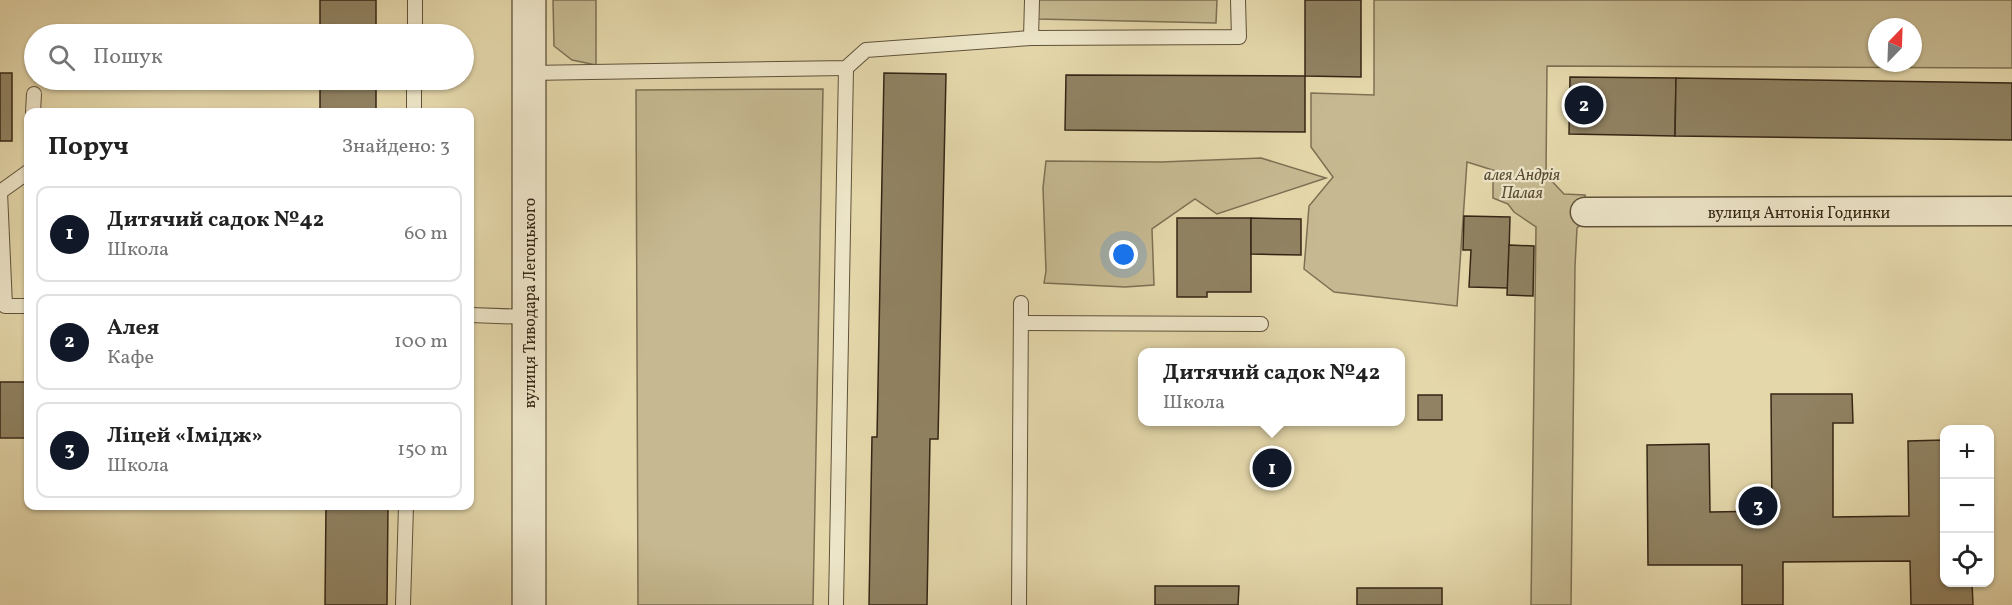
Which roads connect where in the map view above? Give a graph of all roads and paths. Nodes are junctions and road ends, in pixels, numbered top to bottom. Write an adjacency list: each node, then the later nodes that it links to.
1 (415, 0): 5 (lane)
2 (529, 0): 8 (street, вулиця Тиводара Легоцького)
3 (1032, 0): 6 (lane)
4 (1239, 0): 6 (lane)
5 (415, 24)
6 (1031, 38): 7 (lane)
7 (846, 68): 8 (lane); 25 (lane)
8 (528, 73): 19 (street, вулиця Тиводара Легоцького)
9 (414, 90): 12 (lane)
10 (34, 94): 11 (lane)
11 (33, 108)
12 (414, 108)
13 (24, 175): 17 (lane)
14 (2012, 211): 15 (street, вулиця Антонія Годинки)
15 (1585, 212)
16 (1021, 303): 20 (lane)
17 (24, 306)
18 (474, 315): 19 (lane)
19 (528, 317): 24 (street, вулиця Тиводара Легоцького)
20 (1022, 322): 21 (lane); 26 (lane)
21 (1261, 324)
22 (406, 510): 23 (lane)
23 (403, 605)
24 (529, 605)
25 (836, 605)
26 (1019, 605)

